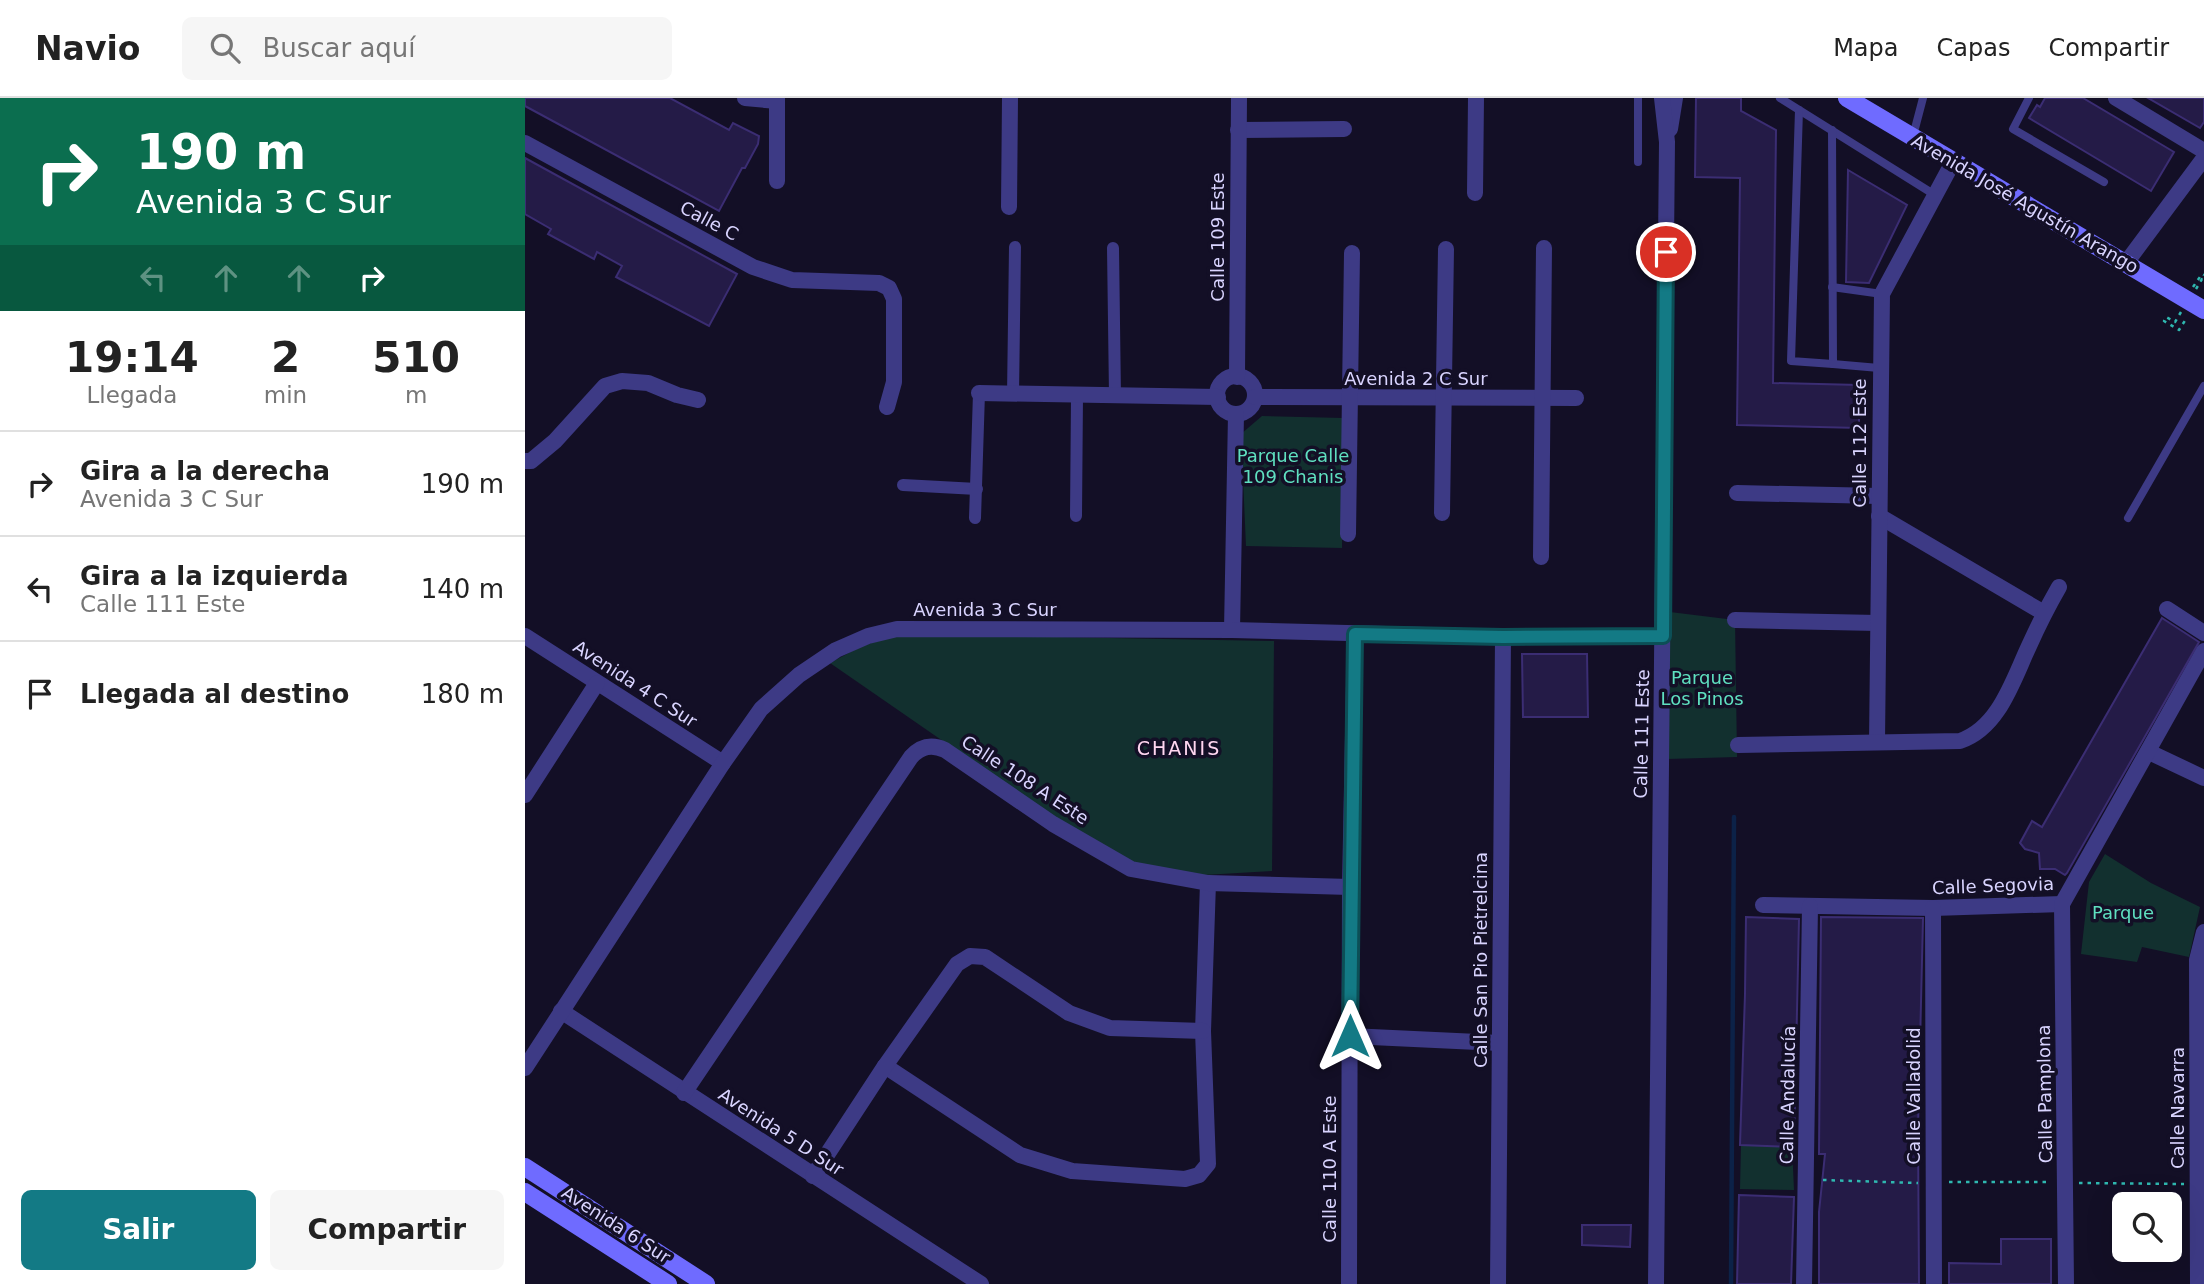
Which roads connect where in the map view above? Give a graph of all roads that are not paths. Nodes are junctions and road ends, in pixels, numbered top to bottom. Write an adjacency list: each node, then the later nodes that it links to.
1 (745, 98): 13 (street)
2 (1010, 98): 29 (street)
3 (1239, 98): 16 (street, Calle 109 Este)
4 (1476, 98): 27 (street)
5 (1638, 98): 23 (lane)
6 (1662, 98): 19 (street, Calle 111 Este)
7 (1675, 98): 19 (street, Calle 111 Este)
8 (1780, 98): 14 (lane)
9 (1847, 98): 18 (main road, Avenida José Agustín Arango)
10 (2029, 98): 26 (lane)
11 (2116, 98): 21 (street)
12 (1920, 99): 18 (lane)
13 (777, 100): 25 (street)
14 (1800, 110): 17 (lane); 39 (lane)
15 (1344, 129): 16 (street)
16 (1238, 130): 41 (street, Calle 109 Este)
17 (1832, 130): 28 (lane); 36 (lane)
18 (1913, 139): 24 (main road, Avenida José Agustín Arango)
19 (1667, 142): 77 (street, Calle 111 Este)
20 (525, 143): 54 (street, Calle C)
21 (2204, 151)
22 (2204, 158): 35 (street)
23 (1638, 162)
24 (1953, 162): 28 (street, Calle 112 Este); 35 (main road, Avenida José Agustín Arango)
25 (777, 181)
26 (2104, 182)
27 (1475, 193)
28 (1935, 195): 37 (street, Calle 112 Este)
29 (1009, 207)
30 (1015, 247): 44 (street)
31 (1113, 248): 46 (street)
32 (1544, 248): 51 (street)
33 (1446, 249): 50 (street)
34 (1352, 253): 49 (street)
35 (2126, 263): 38 (main road, Avenida José Agustín Arango)
36 (1832, 287): 37 (lane); 39 (lane)
37 (1882, 294): 40 (street, Calle 112 Este)
38 (2204, 310)
39 (1833, 364): 40 (lane)
40 (1879, 368): 60 (street, Calle 112 Este)
41 (1237, 377): 47 (street); 48 (street)
42 (2204, 386): 65 (lane)
43 (979, 393): 44 (street); 58 (street)
44 (1013, 395): 45 (street)
45 (1077, 396): 46 (street); 62 (street)
46 (1115, 396): 47 (street)
47 (1218, 397): 55 (street)
48 (1255, 397): 49 (street, Avenida 2 C Sur); 55 (street)
49 (1350, 398): 50 (street, Avenida 2 C Sur); 66 (street)
50 (1444, 398): 51 (street, Avenida 2 C Sur); 61 (street)
51 (1542, 398): 52 (street, Avenida 2 C Sur); 67 (street)
52 (1576, 398)
53 (698, 400): 56 (street)
54 (887, 407)
55 (1236, 414): 73 (street)
56 (525, 461)
57 (903, 485): 58 (street)
58 (977, 489): 64 (street)
59 (1737, 493): 60 (street)
60 (1879, 496): 63 (street, Calle 112 Este)
61 (1442, 513)
62 (1076, 516)
63 (1879, 516): 70 (street); 72 (street, Calle 112 Este)
64 (975, 518)
65 (2128, 518)
66 (1349, 534)
67 (1541, 557)
68 (2059, 587): 70 (street)
69 (2167, 609): 74 (street)
70 (2044, 613): 81 (street)
71 (1735, 620): 72 (street)
72 (1878, 623): 81 (street, Calle 112 Este)
73 (1232, 630): 75 (street, Avenida 3 C Sur); 84 (street, Avenida 3 C Sur)
74 (2204, 633)
75 (1355, 634): 78 (street, Avenida 3 C Sur); 88 (street, Calle 110 A Este)
76 (525, 636): 80 (street, Avenida 4 C Sur)
77 (1663, 636): 78 (street, Avenida 3 C Sur); 110 (street, Calle 111 Este)
78 (1503, 637): 97 (street, Calle San Pio Pietrelcina)
79 (2204, 651): 83 (street, Calle Segovia)
80 (597, 682): 84 (street, Avenida 4 C Sur); 86 (street)
81 (1877, 743): 82 (street)
82 (1738, 745)
83 (2149, 752): 85 (street); 89 (street, Calle Segovia)
84 (723, 764): 94 (street, Avenida 3 C Sur)
85 (2204, 778)
86 (525, 796)
87 (1208, 883): 88 (street, Calle 108 A Este); 95 (street); 101 (street, Calle 108 A Este)
88 (1350, 887): 96 (street, Calle 110 A Este)
89 (2062, 904): 92 (street, Calle Segovia); 113 (street, Calle Pamplona)
90 (1763, 905): 91 (street, Calle Segovia)
91 (1810, 906): 92 (street, Calle Segovia); 111 (street, Calle Andalucía)
92 (1933, 908): 112 (street, Calle Valladolid)
93 (2204, 932): 100 (street, Calle Navarra)
94 (561, 1011): 99 (street, Avenida 3 C Sur); 101 (street, Avenida 5 D Sur)
95 (1203, 1031): 98 (street); 98 (street)
96 (1350, 1036): 97 (street); 108 (street, Calle 110 A Este)
97 (1499, 1043): 109 (street, Calle San Pio Pietrelcina)
98 (885, 1066): 103 (street)
99 (525, 1068)
100 (2201, 1068): 114 (street, Calle Navarra)
101 (684, 1093): 103 (street, Avenida 5 D Sur)
102 (525, 1167): 106 (main road, Avenida 6 Sur)
103 (813, 1176): 107 (street, Avenida 5 D Sur)
104 (525, 1192): 105 (main road, Avenida 6 Sur)
105 (669, 1284)
106 (706, 1284)
107 (981, 1284)
108 (1349, 1284)
109 (1497, 1284)
110 (1656, 1284)
111 (1804, 1284)
112 (1934, 1284)
113 (2066, 1284)
114 (2198, 1284)

